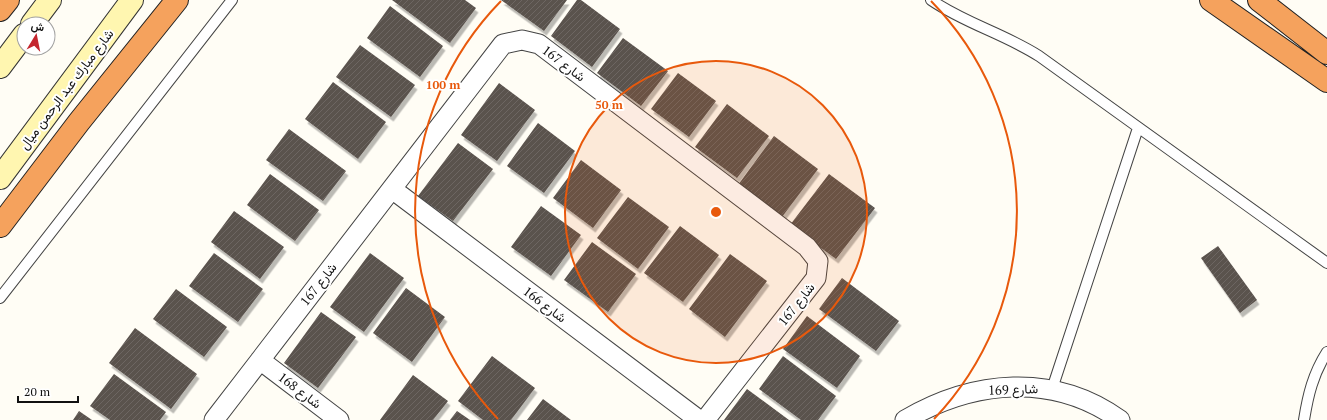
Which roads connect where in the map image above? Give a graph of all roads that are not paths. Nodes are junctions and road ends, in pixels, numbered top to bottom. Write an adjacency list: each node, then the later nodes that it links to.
1 (8, 0): 9 (highway)
2 (50, 0): 10 (main road)
3 (132, 0): 16 (main road, شارع مبارك عبد الرحمن ميال)
4 (177, 0): 18 (highway)
5 (232, 0): 20 (lane)
6 (931, 0): 15 (lane)
7 (1211, 0): 14 (highway)
8 (1259, 0): 12 (highway)
9 (0, 10)
10 (38, 16)
11 (16, 46): 13 (main road)
12 (1327, 53)
13 (0, 67)
14 (1327, 81)
15 (1138, 128): 19 (lane); 23 (lane)
16 (0, 178)
17 (392, 189): 22 (street, شارع 167); 26 (street, شارع 166); 27 (street, شارع 167)
18 (0, 226)
19 (1327, 263)
20 (0, 298)
21 (1327, 352): 30 (lane)
22 (260, 360): 24 (street, شارع 167); 25 (street, شارع 168)
23 (1052, 389): 28 (street, شارع 169); 29 (street, شارع 169)
24 (214, 420)
25 (339, 420)
26 (699, 420)
27 (705, 420)
28 (905, 420)
29 (1120, 420)
30 (1304, 420)

